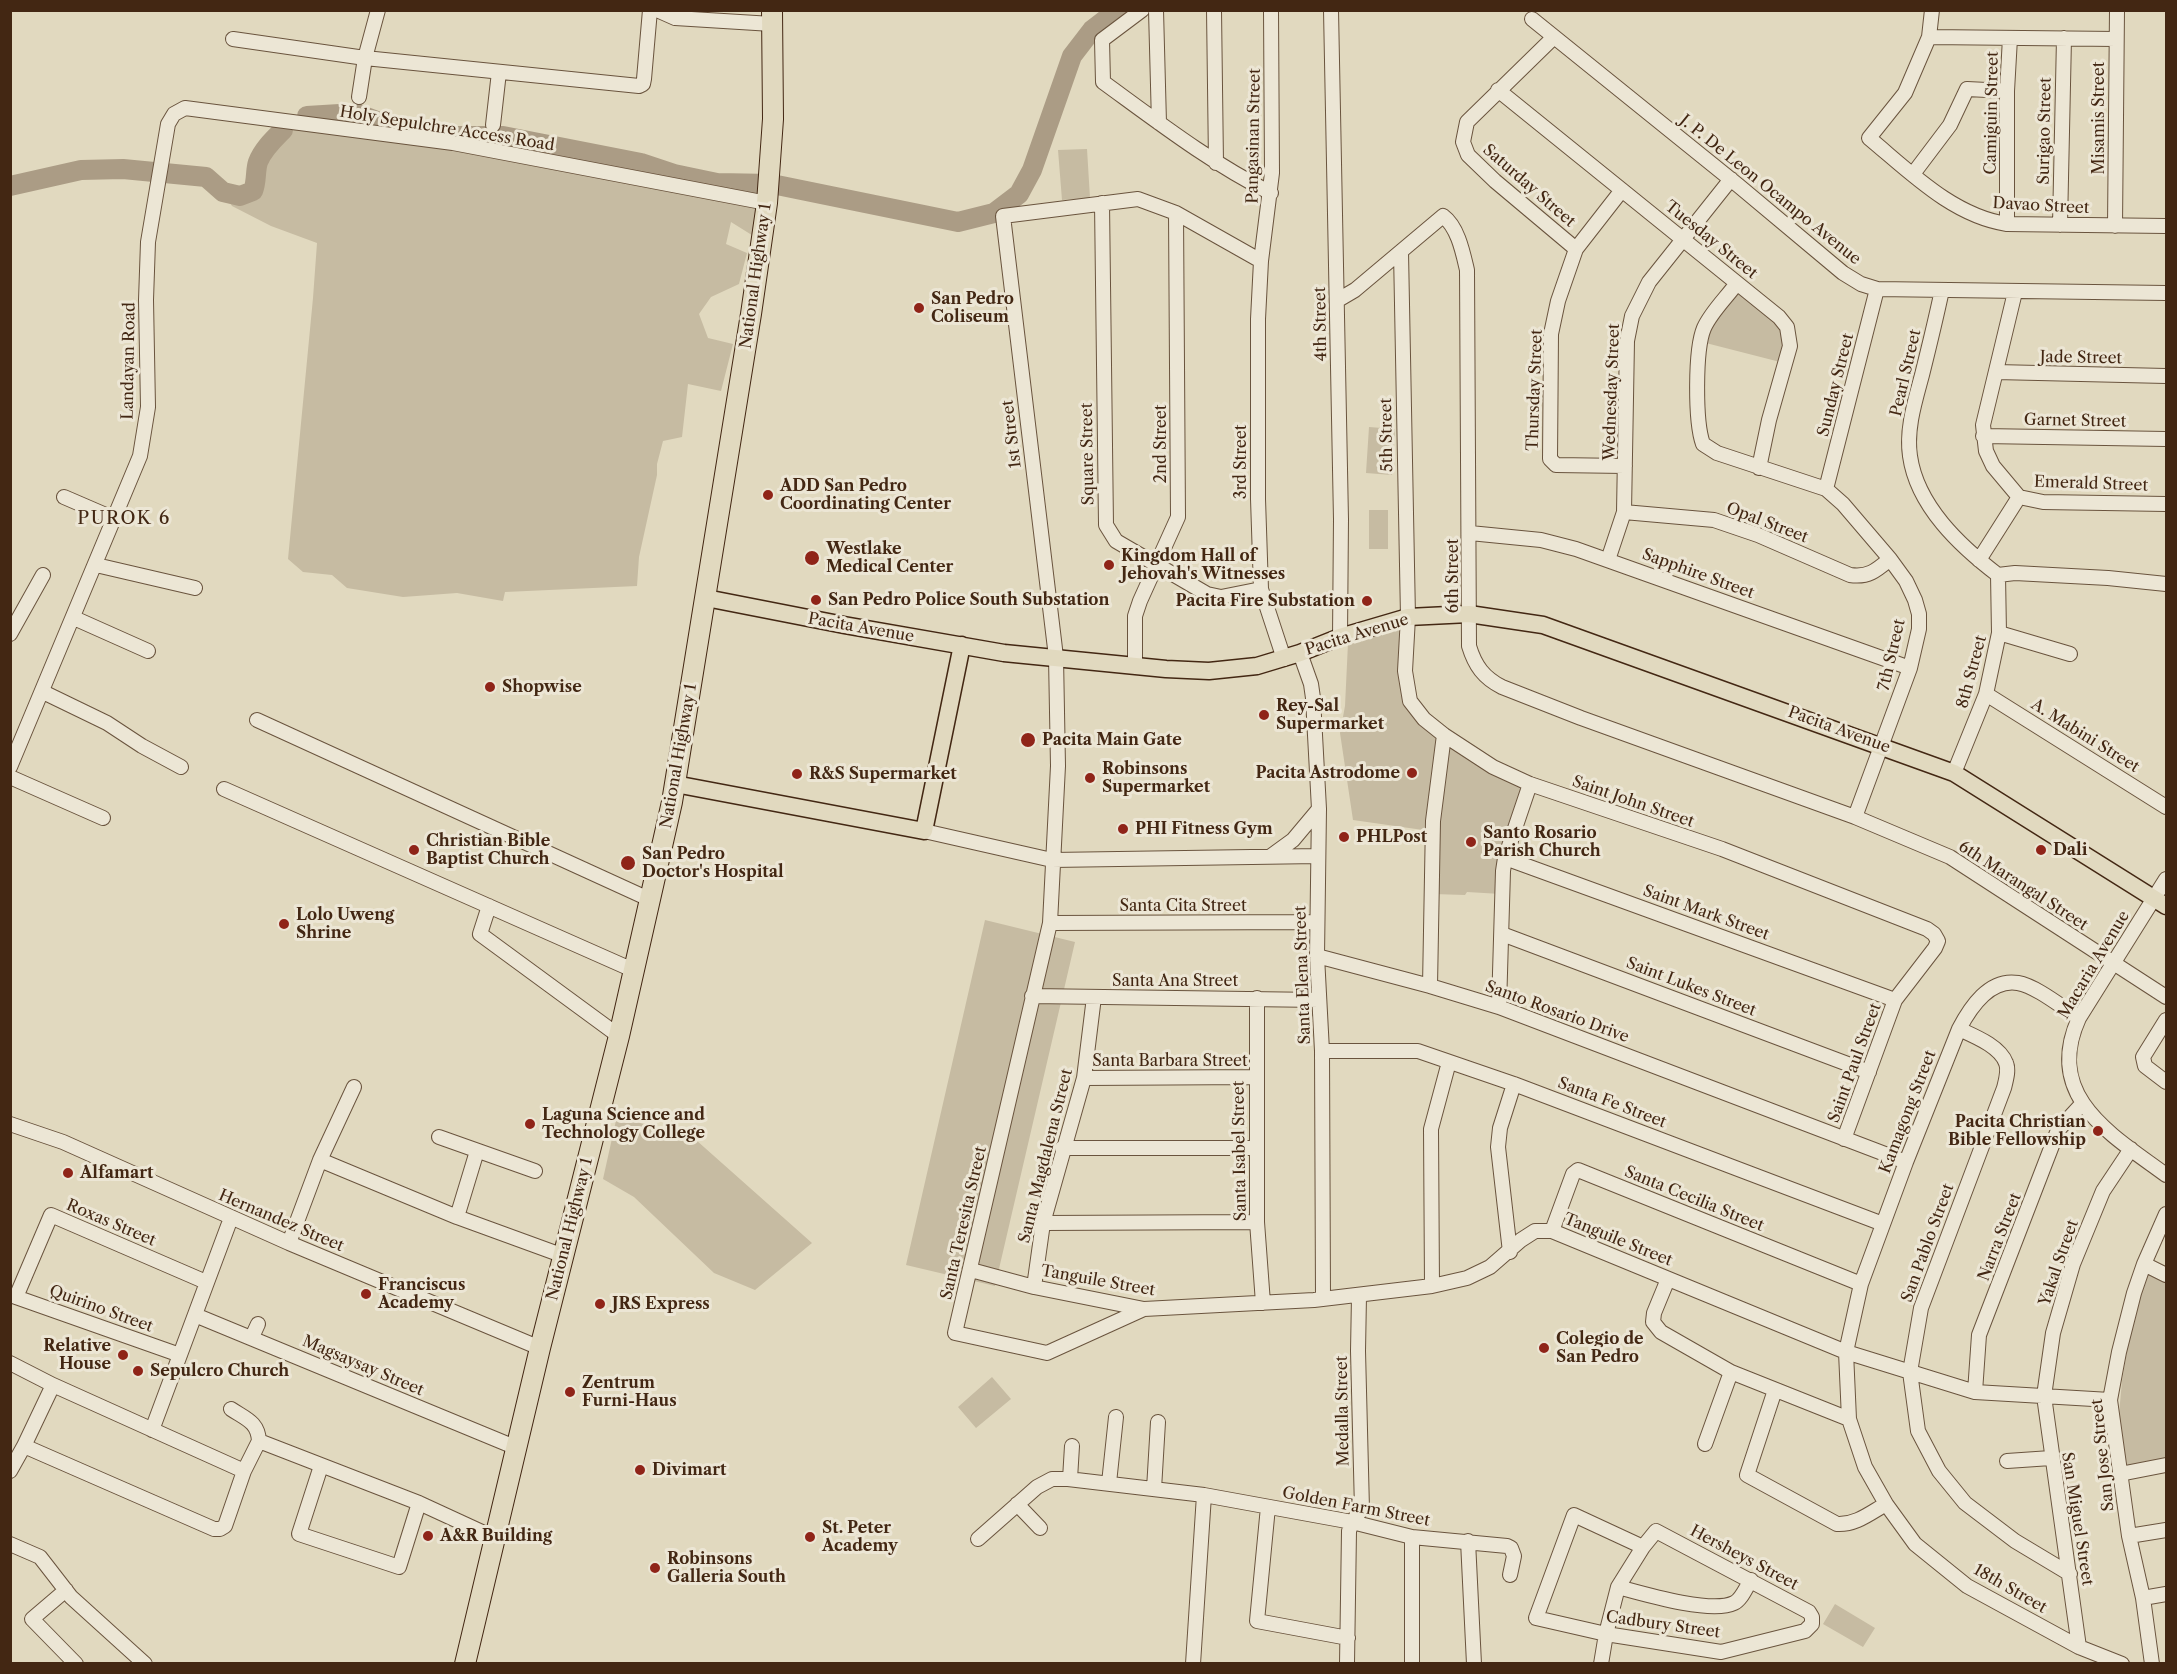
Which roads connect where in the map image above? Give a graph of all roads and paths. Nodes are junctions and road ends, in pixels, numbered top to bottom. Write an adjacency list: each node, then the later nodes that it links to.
1 (378, 10): 19 (street)
2 (650, 10): 20 (street)
3 (657, 10): 11 (street)
4 (1142, 10): 24 (street)
5 (1155, 10): 24 (street)
6 (1214, 10): 26 (street)
7 (1271, 10): 32 (street, Pangasinan Street)
8 (1331, 10): 48 (street, 4th Street)
9 (1932, 10): 14 (street)
10 (2117, 10): 18 (street, Misamis Street)
11 (772, 17): 30 (highway, National Highway 1)
12 (1532, 20): 13 (street, J. P. De Leon Ocampo Avenue)
13 (1554, 37): 21 (street, Saturday Street); 29 (street, J. P. De Leon Ocampo Avenue)
14 (1929, 37): 15 (street); 28 (street, Davao Street)
15 (2010, 38): 16 (street); 22 (street, Camiguin Street)
16 (2064, 38): 18 (street); 36 (street, Surigao Street)
17 (233, 39): 19 (street)
18 (2116, 39): 37 (street, Misamis Street)
19 (365, 58): 20 (street); 23 (street)
20 (499, 72): 25 (street)
21 (1498, 90): 31 (street, Tuesday Street); 40 (street, Saturday Street)
22 (2007, 91): 28 (street); 35 (street, Camiguin Street)
23 (359, 97)
24 (1159, 123): 26 (street)
25 (493, 125)
26 (1216, 162): 32 (street)
27 (161, 166): 30 (street, Holy Sepulchre Access Road); 60 (street, Landayan Road)
28 (1912, 174): 35 (street, Davao Street)
29 (1731, 179): 39 (street, Wednesday Street); 44 (street, J. P. De Leon Ocampo Avenue)
30 (768, 190): 72 (highway, National Highway 1)
31 (1622, 190): 39 (street, Tuesday Street); 40 (street, Thursday Street)
32 (1271, 193): 42 (street, Pangasinan Street)
33 (1102, 203): 34 (street, 1st Street); 66 (street, Square Street); 83 (street, 1st Street)
34 (1176, 213): 42 (street, 1st Street); 66 (street, 2nd Street)
35 (2007, 224): 36 (street, Davao Street)
36 (2060, 225): 37 (street, Davao Street)
37 (2115, 226): 38 (street, Davao Street)
38 (2166, 226)
39 (1683, 239): 43 (street, Tuesday Street); 53 (street, Wednesday Street)
40 (1576, 249): 53 (street, Thursday Street)
41 (1401, 252): 48 (street, 6th Street); 61 (street, 6th Street); 74 (street, 5th Street)
42 (1261, 261): 71 (street, 3rd Street)
43 (1737, 283): 54 (street, Tuesday Street); 54 (street)
44 (1877, 289): 45 (street, J. P. De Leon Ocampo Avenue); 55 (street, Sunday Street)
45 (1942, 290): 46 (street, J. P. De Leon Ocampo Avenue); 64 (street, Pearl Street)
46 (2015, 292): 47 (street, J. P. De Leon Ocampo Avenue); 49 (street, Emerald Street)
47 (2166, 293)
48 (1338, 300): 78 (street, 4th Street)
49 (1996, 372): 50 (street, Jade Street); 51 (street, Emerald Street)
50 (2166, 376)
51 (1983, 436): 52 (street, Garnet Street); 57 (street, Emerald Street)
52 (2166, 439)
53 (1625, 466): 59 (street, Wednesday Street)
54 (1759, 468): 55 (street)
55 (1826, 489): 63 (street, 7th Street)
56 (64, 497): 60 (street)
57 (2019, 497): 58 (street, Emerald Street); 64 (street)
58 (2166, 504)
59 (1624, 512): 62 (street, Wednesday Street); 63 (street, Opal Street)
60 (115, 519): 65 (street, Landayan Road)
61 (1470, 533): 62 (street, Sapphire Street); 73 (street, 6th Street)
62 (1608, 560): 86 (street, Sapphire Street)
63 (1890, 560): 86 (street, 7th Street)
64 (1979, 560): 68 (street, Pearl Street)
65 (96, 565): 70 (street); 75 (street, Landayan Road)
66 (1156, 566): 71 (street, Square Street); 85 (street, 2nd Street)
67 (43, 575): 77 (street)
68 (1998, 575): 69 (street); 76 (street, 8th Street)
69 (2166, 584)
70 (195, 588)
71 (1261, 589): 84 (street, 3rd Street)
72 (706, 598): 79 (main road, Pacita Avenue); 96 (highway, National Highway 1)
73 (1469, 614): 74 (main road, Pacita Avenue); 91 (main road, Pacita Avenue); 101 (street, 6th Street)
74 (1408, 617): 78 (main road, Pacita Avenue); 90 (street, Saint John Street)
75 (74, 618): 80 (street); 87 (street, Landayan Road)
76 (1999, 633): 82 (street); 88 (street, 8th Street)
77 (10, 634)
78 (1340, 637): 81 (main road, Pacita Avenue)
79 (962, 645): 83 (main road, Pacita Avenue); 103 (main road)
80 (148, 651)
81 (1300, 653): 84 (main road, Pacita Avenue); 100 (street, Santa Elena Street)
82 (2070, 654)
83 (1056, 657): 85 (main road, Pacita Avenue); 107 (street, 1st Street)
84 (1284, 658): 85 (main road, Pacita Avenue)
85 (1135, 666)
86 (1910, 668): 91 (street, 7th Street)
87 (42, 693): 92 (street, Landayan Road); 93 (street)
88 (1986, 694): 94 (street, 8th Street); 99 (street, A. Mabini Street)
89 (257, 720): 109 (street)
90 (1444, 735): 97 (street, Saint John Street); 119 (street)
91 (1882, 746): 94 (main road, Pacita Avenue); 101 (street, 7th Street)
92 (10, 767)
93 (181, 767)
94 (1954, 773): 110 (main road, Pacita Avenue)
95 (10, 777): 102 (street)
96 (675, 784): 103 (main road); 109 (highway, National Highway 1)
97 (1530, 784): 106 (street); 115 (street, Saint John Street)
98 (224, 789): 111 (street)
99 (2166, 807)
100 (1319, 809): 104 (street, Santa Elena Street); 105 (street)
101 (1854, 816): 117 (street, 6th Marangal Street)
102 (103, 818)
103 (924, 831): 107 (street)
104 (1318, 855): 105 (street); 112 (street, Santa Elena Street)
105 (1270, 856): 107 (street)
106 (1505, 858): 114 (street); 125 (street, Saint Mark Street)
107 (1052, 860): 113 (street, 1st Street)
108 (2166, 879): 110 (street, Macaria Avenue)
109 (651, 900): 118 (highway, National Highway 1)
110 (2160, 902): 117 (street, Macaria Avenue)
111 (489, 906): 118 (street); 130 (street)
112 (1317, 922): 113 (street, Santa Cita Street); 116 (street, Santa Elena Street)
113 (1050, 923): 120 (street, Santa Teresita Street)
114 (1502, 934): 126 (street); 133 (street, Saint Lukes Street)
115 (1938, 941): 125 (street, Saint Paul Street)
116 (1317, 956): 119 (street, Santo Rosario Drive); 124 (street, Santa Elena Street)
117 (2113, 963): 122 (street, 6th Marangal Street); 127 (street, Macaria Avenue)
118 (633, 970): 130 (highway, National Highway 1)
119 (1430, 986): 126 (street, Santo Rosario Drive)
120 (1032, 996): 121 (street, Santa Ana Street); 162 (street, Santa Teresita Street)
121 (1094, 997): 123 (street, Santa Ana Street); 134 (street, Santa Magdalena Street)
122 (2166, 997)
123 (1257, 998): 124 (street, Santa Ana Street); 135 (street, Santa Isabel Street)
124 (1319, 1000): 131 (street, Santa Elena Street)
125 (1895, 1000): 133 (street, Saint Paul Street)
126 (1499, 1007): 142 (street, Santo Rosario Drive)
127 (2079, 1018): 129 (street, Kamagong Street); 139 (street, Macaria Avenue)
128 (2166, 1020): 136 (street)
129 (1959, 1029): 148 (street, Kamagong Street); 182 (street, San Pablo Street)
130 (619, 1036): 160 (highway, National Highway 1)
131 (1322, 1051): 132 (street, Santa Fe Street); 171 (street, Santa Elena Street)
132 (1449, 1062): 137 (street, Santa Fe Street); 167 (street)
133 (1869, 1072): 142 (street, Saint Paul Street)
134 (1084, 1077): 135 (street, Santa Barbara Street); 143 (street, Santa Magdalena Street)
135 (1256, 1077): 144 (street, Santa Isabel Street)
136 (2166, 1082)
137 (1514, 1084): 156 (street, Santa Fe Street); 159 (street)
138 (354, 1087): 147 (street)
139 (2082, 1104): 145 (street, Macaria Avenue); 185 (street, Narra Street)
140 (10, 1124): 153 (street, Hernandez Street)
141 (439, 1137): 146 (street)
142 (1844, 1139): 148 (street, Santo Rosario Drive)
143 (1062, 1148): 144 (street); 155 (street, Santa Magdalena Street)
144 (1256, 1148): 154 (street, Santa Isabel Street)
145 (2131, 1149): 150 (street, Macaria Avenue); 186 (street, Yakal Street)
146 (477, 1151): 149 (street); 152 (street)
147 (320, 1160): 152 (street); 158 (street)
148 (1906, 1162): 156 (street, Kamagong Street)
149 (535, 1171)
150 (2166, 1175)
151 (2166, 1214): 161 (street, San Jose Street)
152 (457, 1217): 160 (street)
153 (231, 1218): 158 (street, Hernandez Street); 165 (street)
154 (1257, 1222): 155 (street); 172 (street, Santa Isabel Street)
155 (1043, 1223): 168 (street, Santa Magdalena Street)
156 (1883, 1224): 166 (street, Kamagong Street)
157 (1552, 1231): 159 (street, Tanguile Street); 164 (street, Tanguile Street); 166 (street, Santa Cecilia Street)
158 (289, 1244): 177 (street, Hernandez Street)
159 (1510, 1252): 167 (street, Tanguile Street)
160 (564, 1256): 177 (highway, National Highway 1)
161 (2144, 1264): 163 (street); 187 (street, San Jose Street)
162 (971, 1270): 168 (street, Tanguile Street); 173 (street, Santa Teresita Street)
163 (2166, 1275)
164 (1668, 1279): 178 (street, Tanguile Street); 181 (street)
165 (206, 1282): 169 (street, Roxas Street); 174 (street)
166 (1861, 1284): 178 (street, Kamagong Street)
167 (1432, 1286): 170 (street, Tanguile Street)
168 (1034, 1287): 173 (street, Tanguile Street)
169 (13, 1296): 179 (street, Quirino Street)
170 (1359, 1296): 171 (street, Tanguile Street); 213 (street, Medalla Street)
171 (1323, 1299): 172 (street, Tanguile Street)
172 (1263, 1303): 173 (street, Tanguile Street)
173 (1144, 1309)
174 (195, 1315): 176 (street, Magsaysay Street); 179 (street)
175 (258, 1324): 176 (street)
176 (252, 1337): 197 (street, Magsaysay Street)
177 (540, 1348): 197 (highway, National Highway 1)
178 (1845, 1352): 182 (street, Tanguile Street); 190 (street, 18th Street)
179 (180, 1355): 192 (street)
180 (10, 1363): 183 (street)
181 (1731, 1372): 184 (street); 194 (street)
182 (1910, 1372): 185 (street, Tanguile Street); 223 (street, San Pablo Street)
183 (53, 1385): 192 (street); 195 (street)
184 (1775, 1390): 190 (street); 211 (street)
185 (1975, 1392): 186 (street, Tanguile Street)
186 (2044, 1396): 187 (street, Tanguile Street); 198 (street, San Miguel Street)
187 (2110, 1400): 204 (street, San Jose Street)
188 (231, 1409): 193 (street)
189 (1116, 1417): 206 (street)
190 (1849, 1419): 211 (street, 18th Street)
191 (1158, 1422): 207 (street)
192 (152, 1430): 203 (street)
193 (259, 1441): 201 (street); 203 (street)
194 (1705, 1444)
195 (24, 1446): 202 (street); 203 (street)
196 (1072, 1446): 205 (street)
197 (517, 1448): 217 (highway, National Highway 1)
198 (2051, 1458): 199 (street); 223 (street, San Miguel Street)
199 (2007, 1461)
200 (2166, 1465): 204 (street)
201 (321, 1466): 209 (street); 209 (street)
202 (10, 1471)
203 (244, 1471)
204 (2120, 1474): 216 (street, San Jose Street)
205 (1070, 1479): 206 (street, Golden Farm Street); 210 (street, Golden Farm Street)
206 (1109, 1483): 207 (street, Golden Farm Street)
207 (1154, 1489): 208 (street, Golden Farm Street)
208 (1204, 1495): 212 (street, Golden Farm Street); 239 (street)
209 (419, 1503): 217 (street)
210 (1017, 1504): 214 (street); 219 (street, Golden Farm Street)
211 (1886, 1504): 233 (street, 18th Street)
212 (1268, 1507): 213 (street, Golden Farm Street); 232 (street)
213 (1352, 1522): 218 (street, Golden Farm Street); 232 (street, Medalla Street)
214 (1040, 1528)
215 (2166, 1530): 216 (street)
216 (2129, 1536): 229 (street, San Jose Street)
217 (495, 1538): 238 (highway, National Highway 1)
218 (1412, 1538): 220 (street, Golden Farm Street); 241 (street)
219 (978, 1539)
220 (1468, 1541): 224 (street, Golden Farm Street); 235 (street)
221 (10, 1544): 227 (street)
222 (1643, 1547): 225 (street, Hersheys Street); 226 (street); 231 (street, Cadbury Street)
223 (2070, 1574): 233 (street, San Miguel Street)
224 (1510, 1575)
225 (1751, 1580): 226 (street); 230 (street, Hersheys Street)
226 (1618, 1587): 231 (street)
227 (66, 1590): 236 (street); 237 (street)
228 (2166, 1594): 229 (street)
229 (2143, 1598): 234 (street, San Jose Street)
230 (1813, 1620): 231 (street, Cadbury Street)
231 (1605, 1634): 242 (street)
232 (1348, 1638): 240 (street, Medalla Street)
233 (2079, 1647): 243 (street, 18th Street)
234 (2157, 1659)
235 (1475, 1663)
236 (76, 1664)
237 (145, 1664)
238 (465, 1664)
239 (1193, 1664)
240 (1347, 1664)
241 (1412, 1664)
242 (1601, 1664)
243 (2122, 1664)

